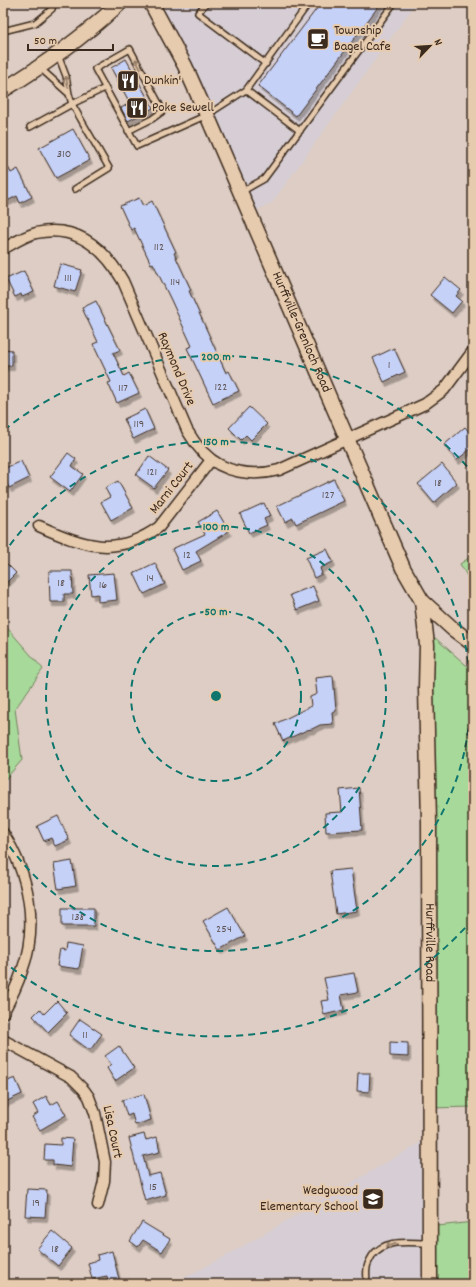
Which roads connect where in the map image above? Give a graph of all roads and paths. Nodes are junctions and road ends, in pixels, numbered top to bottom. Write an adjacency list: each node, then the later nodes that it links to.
1 (53, 3): 7 (lane)
2 (120, 3): 8 (main road)
3 (151, 3): 16 (main road, Hurffville-Grenloch Road)
4 (206, 3): 9 (lane)
5 (309, 3): 9 (lane)
6 (394, 3): 19 (lane)
7 (3, 31)
8 (58, 54): 10 (main road); 14 (lane, one-way to 8)
9 (266, 64): 13 (lane)
10 (39, 67): 12 (main road); 14 (lane)
11 (105, 88): 15 (lane); 18 (lane); 18 (lane, one-way to 11)
12 (3, 90)
13 (246, 90): 16 (lane); 19 (lane)
14 (69, 94): 15 (lane)
15 (72, 104): 17 (lane); 20 (lane)
16 (207, 115): 18 (lane); 21 (main road, Hurffville-Grenloch Road)
17 (30, 127)
18 (128, 131)
19 (300, 131): 21 (lane)
20 (75, 189)
21 (240, 193): 24 (main road, Hurffville-Grenloch Road)
22 (3, 248): 25 (street, Raymond Drive)
23 (473, 351): 24 (street, Raymond Drive)
24 (348, 439): 25 (street, Raymond Drive); 27 (main road, Hurffville-Grenloch Road)
25 (211, 460): 26 (street, Marni Court)
26 (39, 526)
27 (422, 601): 28 (main road, Hurffville-Grenloch Road); 33 (main road, Hurffville Road)
28 (473, 644)
29 (3, 833): 30 (street)
30 (3, 1013)
31 (3, 1040): 32 (street, Lisa Court)
32 (98, 1205)
33 (430, 1243): 34 (lane, one-way to 34); 35 (main road, Hurffville Road)
34 (367, 1284)
35 (430, 1284)

